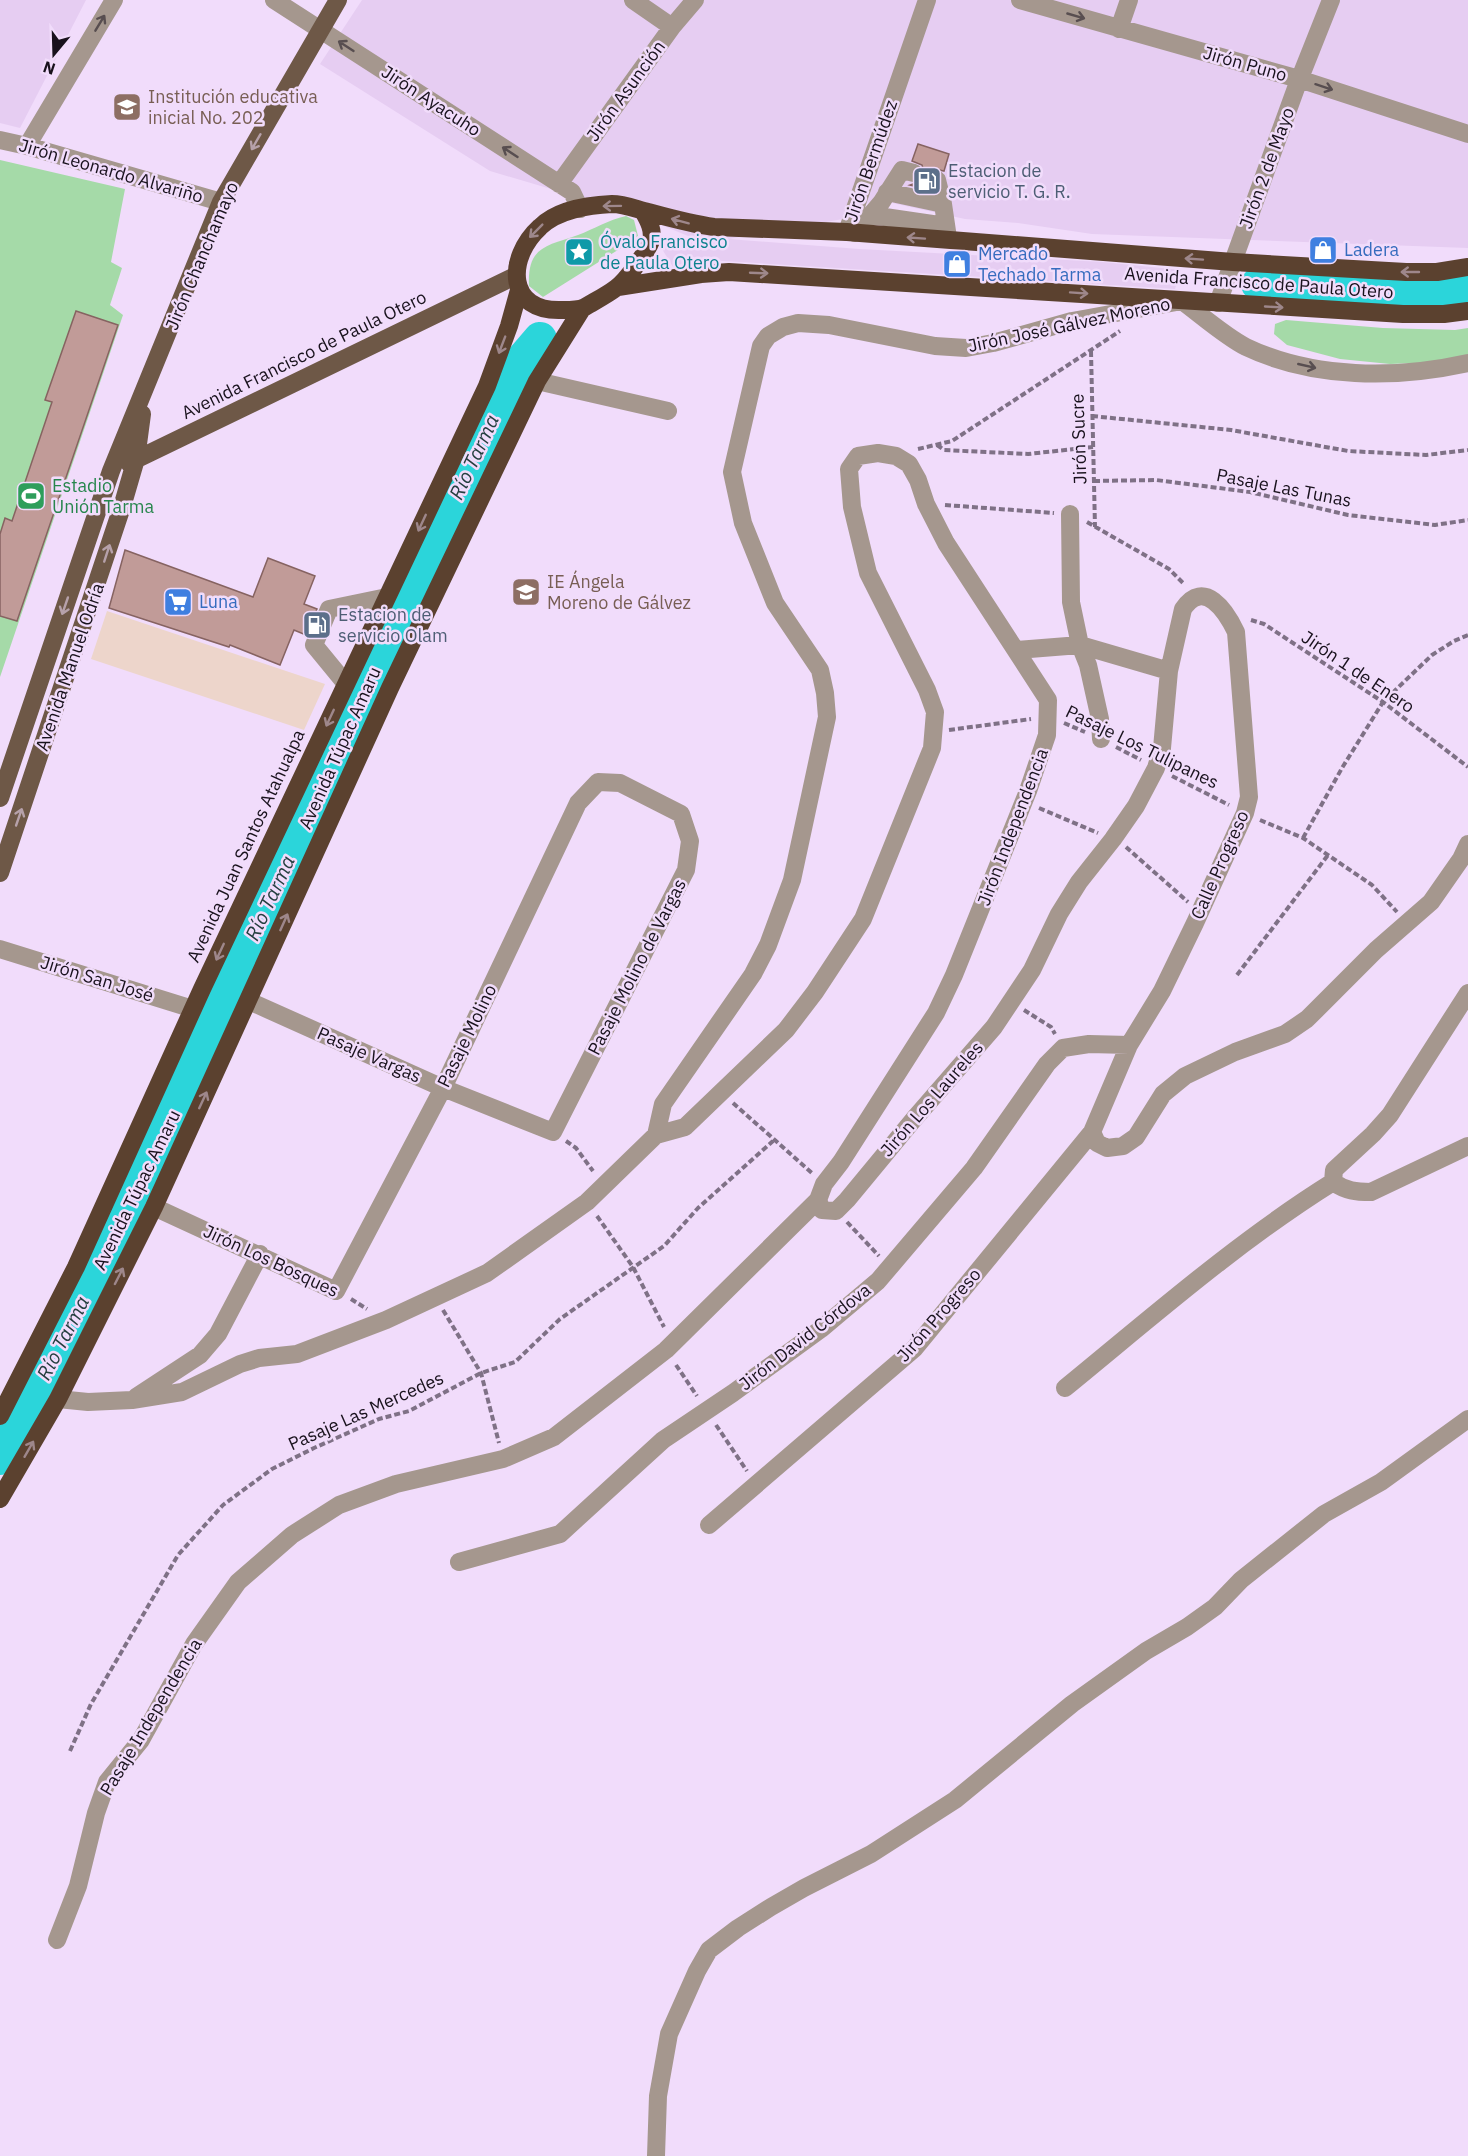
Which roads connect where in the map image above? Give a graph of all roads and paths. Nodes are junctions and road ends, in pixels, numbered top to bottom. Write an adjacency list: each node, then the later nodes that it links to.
1 (114, 0): 16 (street, one-way to 1)
2 (274, 0): 11 (street, Jirón Ayacuho)
3 (338, 0): 11 (main road, Jirón Chanchamayo)
4 (633, 0): 10 (street)
5 (695, 0): 10 (street, Jirón Asunción)
6 (927, 0): 26 (street, Jirón Bermúdez)
7 (1020, 0): 12 (street, Jirón Puno, one-way to 12)
8 (1129, 0): 12 (street)
9 (1331, 0): 13 (street, Jirón 2 de Mayo)
10 (672, 27): 19 (street, Jirón Asunción)
11 (321, 29): 19 (street, Jirón Ayacuho, one-way to 11); 21 (main road, Jirón Chanchamayo, one-way to 21)
12 (1119, 29): 13 (street, Jirón Puno)
13 (1299, 79): 14 (street, Jirón Puno, one-way to 14); 28 (street, Jirón 2 de Mayo)
14 (1468, 134)
15 (0, 140): 16 (street, Jirón Leonardo Alvariño)
16 (27, 146): 21 (street, Jirón Leonardo Alvariño)
17 (914, 173): 20 (street)
18 (937, 180): 22 (street)
19 (558, 184): 23 (street, Jirón Ayacuho)
20 (887, 192): 22 (street); 25 (street)
21 (221, 202): 40 (main road, Jirón Chanchamayo)
22 (943, 204): 27 (street)
23 (580, 208): 24 (highway, one-way to 23); 30 (highway, one-way to 30)
24 (643, 211): 26 (highway, Avenida Francisco de Paula Otero, one-way to 24); 31 (highway)
25 (871, 215): 26 (street); 27 (street)
26 (851, 233): 27 (highway, Avenida Francisco de Paula Otero, one-way to 26)
27 (947, 233): 28 (highway, Avenida Francisco de Paula Otero, one-way to 27)
28 (1233, 262): 29 (highway, Avenida Francisco de Paula Otero, one-way to 28); 33 (street, Jirón 2 de Mayo)
29 (1468, 267)
30 (517, 283): 34 (highway); 47 (main road, Avenida Francisco de Paula Otero); 54 (highway, Avenida Juan Santos Atahualpa, one-way to 54)
31 (618, 287): 32 (highway, Avenida Francisco de Paula Otero, one-way to 32); 34 (highway)
32 (1182, 301): 33 (highway, Avenida Francisco de Paula Otero); 38 (street, Jirón José Gálvez Moreno, one-way to 38); 94 (street, Jirón José Gálvez Moreno)
33 (1218, 303): 35 (highway, Avenida Francisco de Paula Otero, one-way to 35)
34 (582, 309): 39 (highway, Avenida Túpac Amaru)
35 (1468, 311)
36 (1130, 325): 37 (path)
37 (1091, 350): 42 (path, Jirón Sucre); 43 (path)
38 (1468, 363)
39 (537, 381): 41 (street); 85 (highway, Avenida Túpac Amaru, one-way to 39)
40 (145, 391): 47 (main road, Jirón Chanchamayo); 48 (main road, Jirón Chanchamayo)
41 (668, 411)
42 (1092, 416): 44 (path, Jirón Sucre); 45 (path)
43 (936, 445): 44 (path); 46 (path)
44 (1093, 447): 49 (path, Jirón Sucre)
45 (1468, 450)
46 (896, 456): 50 (street, Jirón Independencia); 66 (street)
47 (136, 459): 48 (main road, Avenida Francisco de Paula Otero); 62 (main road, Avenida Manuel Odría, one-way to 47)
48 (111, 471): 60 (main road, Avenida Manuel Odría, one-way to 60)
49 (1094, 481): 52 (path, Pasaje Las Tunas); 53 (path, Jirón Sucre)
50 (926, 504): 51 (path); 59 (street, Jirón Independencia)
51 (1070, 514): 53 (path); 58 (street)
52 (1468, 520)
53 (1095, 527): 55 (path)
54 (387, 597): 63 (highway, Avenida Juan Santos Atahualpa); 63 (street)
55 (1196, 597): 56 (street); 61 (street, Jirón Los Laureles)
56 (1226, 612): 64 (path, Jirón 1 de Enero); 74 (street, Calle Progreso)
57 (1468, 635): 64 (path)
58 (1080, 645): 59 (street); 61 (street); 67 (street)
59 (1017, 650): 65 (street, Jirón Independencia)
60 (44, 668): 62 (main road); 68 (main road, Avenida Manuel Odría)
61 (1169, 671): 70 (street, Jirón Los Laureles)
62 (67, 676): 79 (main road, Avenida Manuel Odría, one-way to 62)
63 (346, 684): 87 (highway, Avenida Juan Santos Atahualpa, one-way to 87)
64 (1383, 702): 69 (path, Jirón 1 de Enero); 75 (path)
65 (1049, 717): 66 (path, Pasaje Los Tulipanes); 67 (path, Pasaje Los Tulipanes); 73 (street, Jirón Independencia)
66 (934, 732): 91 (street)
67 (1101, 739): 70 (path, Pasaje Los Tulipanes)
68 (7, 757): 72 (main road, Avenida Manuel Odría)
69 (1468, 767)
70 (1156, 768): 74 (path, Pasaje Los Tulipanes); 76 (street, Jirón Los Laureles)
71 (598, 782): 90 (street, Pasaje Molino); 93 (street, Pasaje Molino de Vargas)
72 (0, 798)
73 (1024, 802): 76 (path); 99 (street, Jirón Independencia)
74 (1245, 813): 75 (path, Pasaje Los Tulipanes); 80 (street, Calle Progreso)
75 (1303, 838): 78 (path, Pasaje Los Tulipanes)
76 (1113, 839): 80 (path); 86 (street, Jirón Los Laureles)
77 (1468, 844): 81 (street)
78 (1328, 855): 81 (path, Pasaje Los Tulipanes); 83 (path)
79 (0, 873)
80 (1200, 913): 88 (street, Calle Progreso)
81 (1408, 923): 92 (street)
82 (0, 949): 87 (street, Jirón San José)
83 (1237, 975)
84 (1468, 993): 97 (street)
85 (249, 1001): 90 (street, Pasaje Vargas); 101 (highway, Avenida Túpac Amaru, one-way to 85)
86 (1011, 1002): 89 (path); 102 (street, Jirón Los Laureles)
87 (193, 1009): 114 (highway, Avenida Juan Santos Atahualpa)
88 (1129, 1046): 89 (street); 92 (street, Calle Progreso)
89 (1062, 1048): 105 (street, Jirón David Córdova)
90 (443, 1088): 93 (street, Pasaje Vargas); 106 (street, Pasaje Molino)
91 (722, 1092): 94 (street); 95 (path)
92 (1092, 1131): 118 (street, Jirón Progreso)
93 (552, 1132): 98 (path)
94 (656, 1135): 98 (street)
95 (773, 1141): 99 (path); 104 (path, Pasaje Las Mercedes)
96 (1468, 1146): 97 (street)
97 (1333, 1182): 111 (street)
98 (604, 1186): 100 (street)
99 (821, 1192): 102 (street); 109 (street)
100 (587, 1202): 104 (path); 107 (street)
101 (154, 1207): 103 (street, Jirón Los Bosques); 112 (highway, Avenida Túpac Amaru, one-way to 101)
102 (836, 1211): 105 (path)
103 (260, 1254): 106 (street, Jirón Los Bosques); 113 (street)
104 (633, 1267): 109 (path); 110 (path, Pasaje Las Mercedes)
105 (889, 1268): 119 (street, Jirón David Córdova)
106 (336, 1291): 108 (path, Jirón Los Bosques)
107 (435, 1297): 108 (street); 110 (path)
108 (386, 1320): 113 (street)
109 (672, 1344): 116 (street)
110 (481, 1373): 116 (path); 120 (path, Pasaje Las Mercedes)
111 (1065, 1388)
112 (57, 1399): 113 (street); 117 (highway, Avenida Túpac Amaru, one-way to 112)
113 (132, 1400)
114 (0, 1416)
115 (1468, 1419): 122 (street)
116 (503, 1459): 121 (street, Pasaje Independencia)
117 (0, 1499)
118 (709, 1525)
119 (459, 1562)
120 (70, 1751)
121 (57, 1940)
122 (656, 2156)

